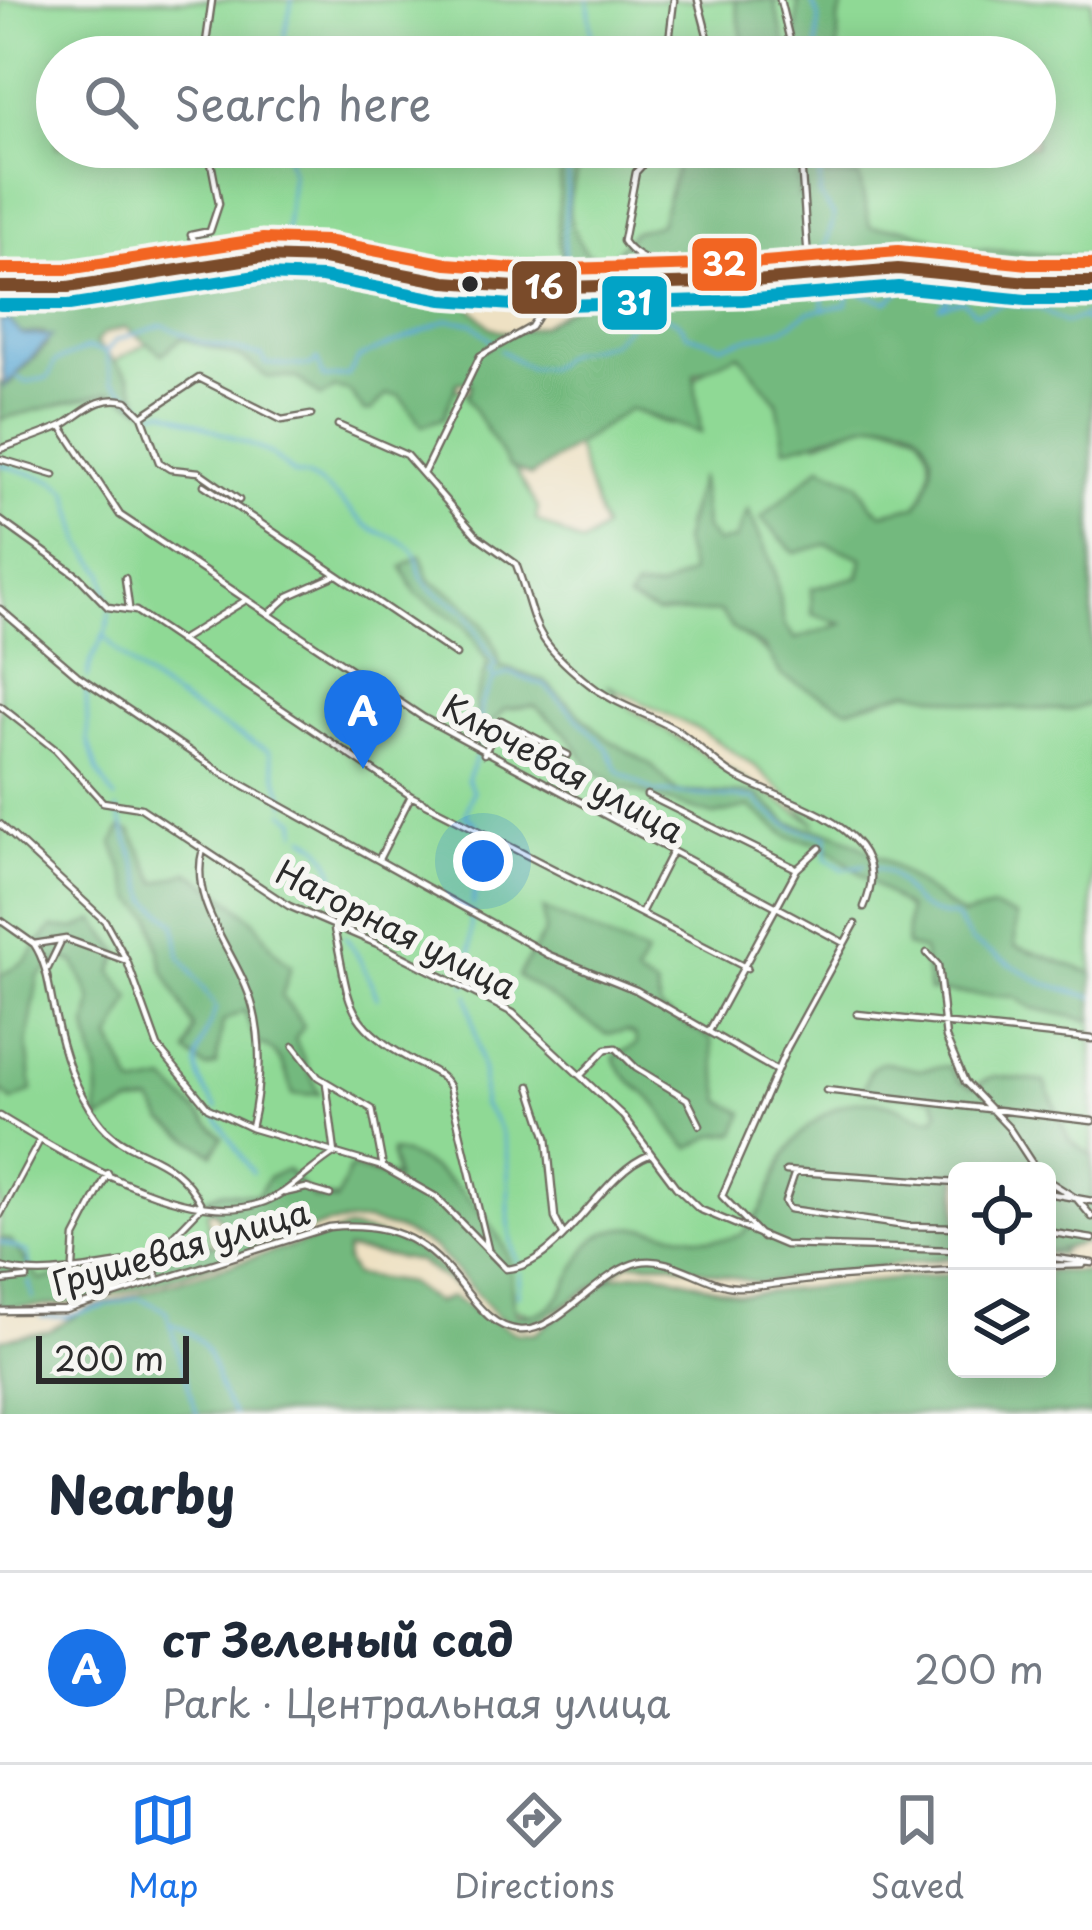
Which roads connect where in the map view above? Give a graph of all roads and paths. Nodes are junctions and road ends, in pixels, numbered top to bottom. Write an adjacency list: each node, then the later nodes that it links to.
1 (212, 0): 5 (street)
2 (674, 0): 6 (street)
3 (698, 0): 7 (street)
4 (780, 0): 8 (street)
5 (207, 36)
6 (670, 36)
7 (707, 36)
8 (789, 36)
9 (211, 168): 12 (street)
10 (640, 168): 15 (street)
11 (802, 168): 13 (street)
12 (217, 261): 16 (street); 17 (street)
13 (809, 273): 14 (street); 15 (street)
14 (1092, 282)
15 (686, 284): 17 (street)
16 (0, 286)
17 (555, 288): 24 (street)
18 (142, 416): 19 (street); 21 (street); 27 (street)
19 (311, 416)
20 (338, 425): 24 (street)
21 (62, 427): 22 (street); 31 (street, Ключевая улица)
22 (0, 449)
23 (0, 459): 25 (street)
24 (424, 474): 49 (street)
25 (54, 475)
26 (204, 485): 29 (street)
27 (239, 500)
28 (0, 520): 32 (street)
29 (334, 576): 34 (street); 36 (street)
30 (124, 578): 32 (street)
31 (247, 599): 34 (street, Ключевая улица); 35 (street)
32 (129, 608): 35 (street)
33 (0, 609): 46 (street)
34 (269, 614): 38 (street, Ключевая улица)
35 (179, 641): 41 (street)
36 (456, 655)
37 (0, 706): 44 (street, Нагорная улица)
38 (484, 754): 39 (street); 45 (street, Ключевая улица)
39 (568, 755)
40 (646, 795): 47 (street)
41 (411, 796): 46 (street); 50 (street)
42 (0, 824): 58 (street)
43 (820, 848): 47 (street)
44 (202, 849): 53 (street, Нагорная улица); 75 (street)
45 (671, 854): 48 (street, Ключевая улица); 50 (street)
46 (379, 859): 63 (street)
47 (797, 868): 48 (street)
48 (778, 906): 55 (street, Ключевая улица); 59 (street)
49 (864, 907)
50 (640, 914): 59 (street)
51 (0, 920): 56 (street)
52 (855, 924): 55 (street)
53 (334, 929): 67 (street, Нагорная улица); 98 (street)
54 (66, 939): 56 (street); 58 (street); 60 (street)
55 (844, 943): 66 (street)
56 (34, 944): 60 (street)
57 (927, 953): 62 (street)
58 (128, 961): 75 (street)
59 (747, 968): 63 (street)
60 (47, 974): 89 (street)
61 (857, 1014): 62 (street)
62 (944, 1023): 64 (street); 71 (street)
63 (709, 1031): 66 (street)
64 (1092, 1039)
65 (294, 1046): 68 (street)
66 (777, 1071): 96 (street)
67 (581, 1075): 74 (street); 78 (street, Нагорная улица)
68 (326, 1083): 77 (street); 80 (street)
69 (530, 1086): 94 (street)
70 (826, 1090): 71 (street)
71 (988, 1107): 73 (street); 79 (street)
72 (0, 1116): 76 (street)
73 (1092, 1121)
74 (700, 1125)
75 (251, 1128): 77 (street)
76 (40, 1140): 81 (street); 90 (street)
77 (335, 1153): 80 (street); 84 (street)
78 (650, 1154): 94 (street); 96 (street, Нагорная улица)
79 (1031, 1162)
80 (383, 1167): 98 (street)
81 (108, 1173): 89 (street); 102 (street)
82 (948, 1182): 92 (street)
83 (1056, 1186): 87 (street)
84 (279, 1194): 86 (street); 89 (street)
85 (1056, 1195): 87 (street)
86 (330, 1196)
87 (1077, 1199): 88 (street); 91 (street)
88 (1092, 1201)
89 (202, 1206): 100 (street)
90 (0, 1215)
91 (1092, 1217)
92 (948, 1226)
93 (1056, 1233): 95 (street)
94 (563, 1234): 98 (street)
95 (1092, 1239)
96 (767, 1241): 97 (street, Нагорная улица)
97 (948, 1250)
98 (489, 1254)
99 (1056, 1258): 101 (street)
100 (151, 1259): 102 (street); 108 (street)
101 (1092, 1264): 103 (street)
102 (73, 1266): 106 (street)
103 (1056, 1266)
104 (0, 1267): 106 (street)
105 (948, 1271): 108 (street, Грушевая улица)
106 (33, 1277): 107 (street)
107 (0, 1282)
108 (159, 1282): 109 (street, Грушевая улица)
109 (0, 1311)

